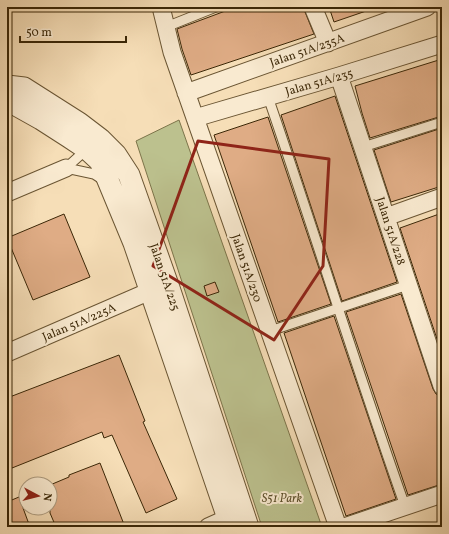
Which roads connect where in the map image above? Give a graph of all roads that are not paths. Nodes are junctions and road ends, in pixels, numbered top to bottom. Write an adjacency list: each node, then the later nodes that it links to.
1 (161, 7): 5 (street, Jalan 51A/230)
2 (216, 7): 5 (lane)
3 (313, 7): 6 (street)
4 (427, 7): 6 (street, Jalan 51A/235A)
5 (166, 27): 10 (street, Jalan 51A/230)
6 (328, 43): 10 (street, Jalan 51A/235A)
7 (442, 44): 8 (street, Jalan 51A/235)
8 (339, 76): 12 (street, Jalan 51A/235); 15 (street, Jalan 51A/228)
9 (7, 86): 32 (street, Jalan 51A/225)
10 (186, 93): 13 (street, Jalan 51A/230)
11 (7, 95): 16 (street, Jalan 51A/225)
12 (268, 97): 13 (street, Jalan 51A/235); 24 (lane)
13 (195, 118): 25 (street, Jalan 51A/230)
14 (442, 122): 15 (lane)
15 (363, 147): 21 (street, Jalan 51A/228)
16 (87, 149): 17 (lane); 18 (street, Jalan 51A/225)
17 (66, 168): 18 (lane); 19 (street)
18 (109, 184): 23 (street, Jalan 51A/225)
19 (7, 193)
20 (442, 197): 21 (street)
21 (386, 217): 22 (street, Jalan 51A/228)
22 (408, 285): 24 (lane); 27 (street, Jalan 51A/228)
23 (150, 291): 26 (street, Jalan 51A/225A); 30 (street, Jalan 51A/225)
24 (338, 308): 25 (lane); 29 (lane)
25 (270, 331): 33 (street, Jalan 51A/230)
26 (7, 353)
27 (442, 386)
28 (442, 494): 29 (street)
29 (405, 506): 34 (street)
30 (229, 523): 31 (street)
31 (208, 527)
32 (248, 527)
33 (338, 527)
34 (344, 527)

